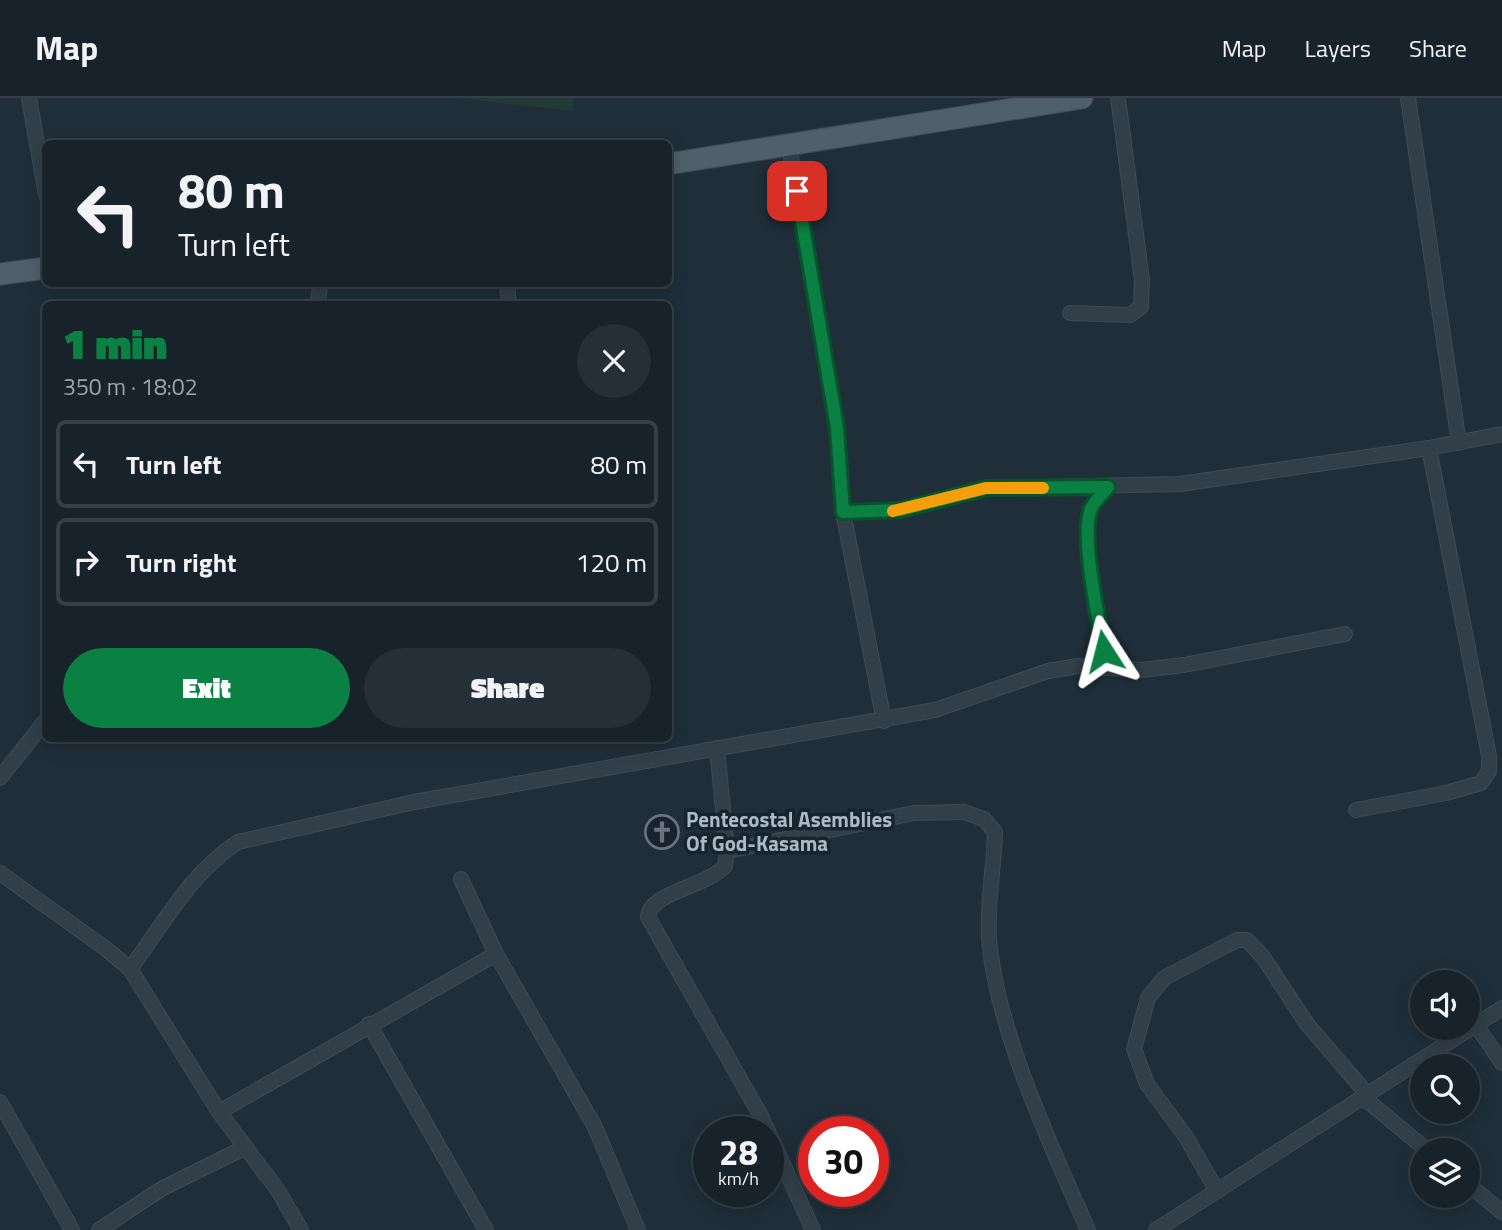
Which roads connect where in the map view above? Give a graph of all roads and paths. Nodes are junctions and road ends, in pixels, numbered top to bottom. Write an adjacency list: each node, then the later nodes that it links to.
1 (29, 98): 7 (street)
2 (1082, 98): 5 (main road)
3 (1118, 98): 10 (street)
4 (1408, 98): 12 (street)
5 (789, 145): 6 (main road); 15 (street)
6 (672, 163)
7 (42, 172)
8 (42, 269): 9 (main road)
9 (0, 274)
10 (1070, 313)
11 (1502, 434): 12 (street)
12 (1459, 443): 13 (street)
13 (1429, 448): 14 (street); 22 (street)
14 (1108, 487): 15 (street); 17 (street)
15 (843, 512): 18 (street)
16 (1345, 634): 17 (street)
17 (1107, 668): 18 (street)
18 (884, 721): 20 (street)
19 (42, 725): 21 (street)
20 (717, 748): 23 (street); 27 (street)
21 (0, 778)
22 (1356, 810)
23 (727, 851): 47 (street); 48 (street)
24 (0, 873): 27 (street)
25 (461, 879): 26 (street)
26 (496, 954): 30 (street); 46 (street)
27 (130, 969): 36 (street)
28 (1502, 1007): 29 (street)
29 (1480, 1022)
30 (369, 1024): 36 (street); 45 (street)
31 (1480, 1031): 33 (street)
32 (1453, 1040): 34 (street)
33 (1502, 1063)
34 (1366, 1097): 37 (street); 39 (street); 39 (street)
35 (0, 1102): 42 (street)
36 (219, 1111): 38 (street)
37 (1413, 1138)
38 (246, 1147): 43 (street); 44 (street)
39 (1217, 1191): 49 (street)
40 (1480, 1194): 41 (street)
41 (1502, 1212)
42 (72, 1230)
43 (99, 1230)
44 (301, 1230)
45 (486, 1230)
46 (638, 1230)
47 (813, 1230)
48 (1088, 1230)
49 (1156, 1230)

